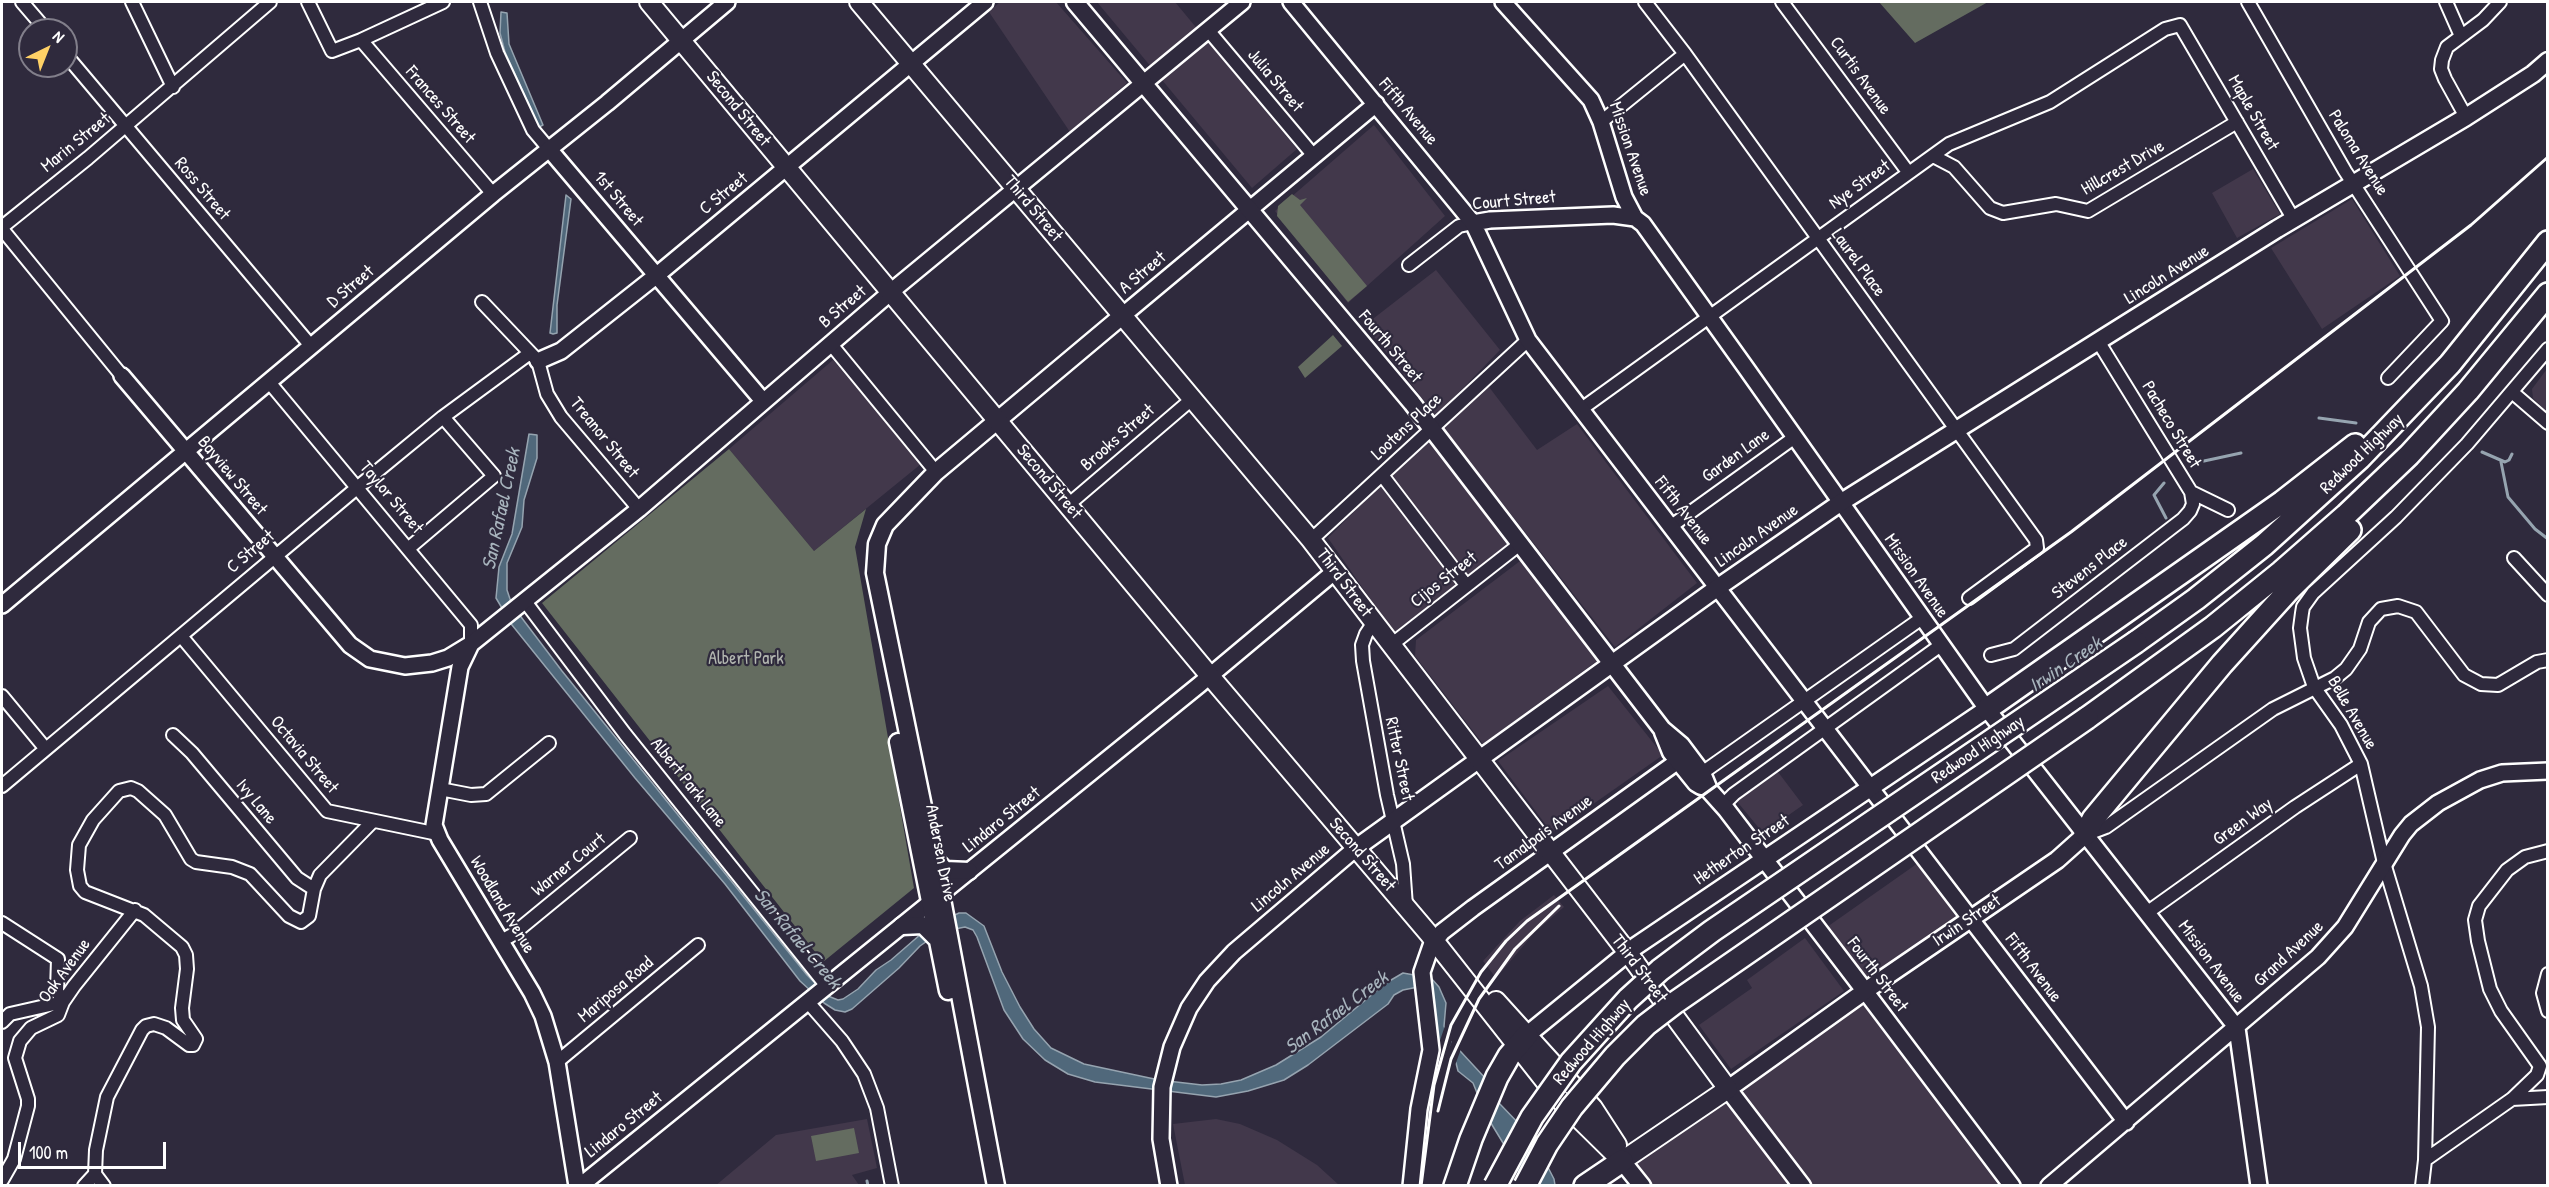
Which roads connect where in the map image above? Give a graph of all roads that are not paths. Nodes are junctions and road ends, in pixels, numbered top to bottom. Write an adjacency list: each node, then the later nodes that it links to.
1 (22, 2): 20 (street)
2 (132, 2): 31 (street)
3 (270, 2): 31 (street, Marin Street)
4 (308, 2): 24 (street)
5 (443, 2): 24 (street)
6 (480, 2): 37 (street, 1st Street)
7 (649, 2): 25 (main road, Second Street)
8 (727, 2): 25 (street, D Street)
9 (859, 2): 28 (main road, Third Street)
10 (985, 2): 28 (street, C Street)
11 (1075, 2): 30 (main road, Fourth Street)
12 (1242, 2): 22 (street, B Street)
13 (1291, 2): 32 (street, Fifth Avenue)
14 (1503, 2): 34 (street, Mission Avenue)
15 (1645, 2): 26 (street, Laurel Place)
16 (1782, 2): 41 (street, Curtis Avenue)
17 (2248, 2): 42 (street, Paloma Avenue)
18 (2445, 2): 23 (street)
19 (2500, 2): 23 (street)
20 (36, 18)
21 (2180, 25): 35 (street, Maple Street); 39 (street, Nye Street)
22 (1208, 30): 30 (street, B Street); 38 (street, Julia Street)
23 (2461, 36): 33 (street)
24 (361, 40): 44 (street, Frances Street)
25 (681, 40): 37 (street, D Street); 40 (main road, Second Street)
26 (1685, 54): 34 (street); 50 (street, Laurel Place)
27 (2547, 61): 33 (main road, Lincoln Avenue)
28 (912, 64): 40 (street, C Street); 43 (main road, Third Street)
29 (78, 69): 36 (street, Ross Street)
30 (1144, 83): 43 (street, B Street); 45 (main road, Fourth Street)
31 (173, 87): 36 (street, Marin Street)
32 (1376, 104): 38 (street, A Street); 48 (street, Fifth Avenue)
33 (2466, 117): 42 (main road, Lincoln Avenue)
34 (1601, 122): 46 (street, Mission Avenue)
35 (2237, 122): 39 (street, Hillcrest Drive); 47 (street, Maple Street)
36 (125, 126): 49 (street, Marin Street); 62 (street, Ross Street)
37 (549, 149): 44 (street, D Street); 53 (street, 1st Street)
38 (1314, 156): 45 (street, A Street)
39 (1933, 156): 41 (street, Nye Street)
40 (786, 168): 53 (street, C Street); 54 (main road, Second Street)
41 (1908, 172): 50 (street, Nye Street)
42 (2356, 184): 47 (main road, Lincoln Avenue); 66 (street, Paloma Avenue)
43 (1017, 189): 54 (street, B Street); 57 (main road, Third Street)
44 (493, 194): 62 (street, D Street)
45 (1250, 209): 57 (street, A Street); 77 (main road, Fourth Street)
46 (1635, 218): 48 (street, Court Street); 58 (street, Mission Avenue)
47 (2294, 220): 60 (main road, Lincoln Avenue)
48 (1473, 223): 52 (street, Court Street); 59 (street, Fifth Avenue)
49 (2, 228): 65 (street, Bayview Street)
50 (1817, 238): 58 (street, Nye Street); 78 (street, Laurel Place)
51 (2547, 242): 69 (highway, Redwood Highway)
52 (1409, 265)
53 (657, 275): 64 (street, C Street); 71 (street, 1st Street)
54 (891, 292): 61 (street, B Street); 74 (main road, Second Street)
55 (2547, 294): 76 (highway, Redwood Highway)
56 (482, 302): 64 (street, Treanor Street)
57 (1122, 316): 70 (main road, Third Street); 74 (main road, A Street)
58 (1709, 316): 72 (street, Nye Street); 79 (street, Mission Avenue)
59 (1528, 340): 72 (street, Fifth Avenue); 77 (street, Lootens Place)
60 (2098, 341): 78 (main road, Lincoln Avenue); 84 (street, Pacheco Street)
61 (830, 343): 71 (street, B Street); 81 (street)
62 (311, 346): 67 (street, D Street)
63 (2547, 349): 68 (street, Belle Avenue)
64 (534, 357): 73 (street, C Street); 87 (street, Treanor Street)
65 (122, 375): 80 (street, Bayview Street)
66 (2388, 378)
67 (269, 382): 80 (street, D Street); 83 (street, Taylor Street)
68 (2512, 392): 75 (street); 113 (street, Belle Avenue)
69 (2421, 396): 116 (highway); 183 (highway, Redwood Highway, bridge)
70 (1192, 399): 86 (street, Brooks Street); 91 (main road, Third Street)
71 (762, 401): 87 (street, B Street)
72 (1580, 410): 89 (street, Fifth Avenue)
73 (443, 417): 83 (street, C Street); 93 (street)
74 (997, 420): 81 (main road, A Street); 86 (main road, Second Street)
75 (2547, 423)
76 (2439, 424): 135 (highway); 184 (highway, Redwood Highway, bridge)
77 (1432, 428): 82 (street, Lootens Place); 92 (main road, Fourth Street)
78 (1958, 429): 85 (main road, Lincoln Avenue); 100 (street, Laurel Place)
79 (1795, 437): 85 (street, Mission Avenue); 89 (street, Garden Lane)
80 (186, 451): 94 (street, Bayview Street); 102 (street, D Street)
81 (936, 472): 90 (main road, A Street)
82 (1382, 475): 91 (street, Lootens Place); 97 (street)
83 (358, 487): 93 (street, Taylor Street); 94 (street, C Street)
84 (2191, 492): 88 (street, Pacheco Street); 109 (street, Stevens Place)
85 (1840, 503): 98 (main road, Lincoln Avenue); 103 (street, Mission Avenue)
86 (1068, 505): 112 (main road, Second Street)
87 (639, 508): 101 (street, B Street)
88 (2228, 510)
89 (1670, 527): 98 (street, Fifth Avenue)
90 (877, 531): 140 (main road, Andersen Drive); 148 (main road, Andersen Drive)
91 (1311, 540): 96 (main road, Third Street)
92 (1520, 544): 97 (street, Cijos Street); 111 (main road, Fourth Street)
93 (409, 548): 106 (street, Taylor Street)
94 (275, 558): 105 (street, C Street); 106 (street, Bayview Street)
95 (2514, 558): 99 (street)
96 (1334, 572): 104 (main road, Third Street); 112 (street, Lindaro Street)
97 (1466, 585): 107 (street, Cijos Street)
98 (1717, 588): 111 (main road, Lincoln Avenue); 115 (street, Fifth Avenue)
99 (2547, 595)
100 (1969, 598)
101 (525, 600): 106 (street, B Street); 159 (street, Albert Park Lane)
102 (2, 605)
103 (1922, 618): 108 (street, Mission Avenue); 115 (street)
104 (1374, 622): 107 (main road, Third Street); 132 (street, Ritter Street)
105 (181, 636): 121 (street, C Street); 133 (street, Octavia Street)
106 (471, 644): 129 (street, Woodland Avenue)
107 (1391, 645): 122 (main road, Third Street)
108 (1941, 645): 116 (street, Mission Avenue); 117 (street)
109 (1991, 655)
110 (2547, 660): 113 (street, Irwin Street)
111 (1612, 663): 118 (main road, Fourth Street); 122 (main road, Lincoln Avenue)
112 (1209, 676): 137 (main road, Second Street); 143 (street, Lindaro Street)
113 (2314, 687): 124 (street, Belle Avenue); 135 (street, Irwin Street)
114 (2, 696): 121 (street)
115 (1804, 701): 117 (street, Fifth Avenue); 126 (street)
116 (1988, 709): 128 (main road, Hetherton Street); 135 (street, Mission Avenue)
117 (1824, 728): 128 (street, Fifth Avenue); 131 (street)
118 (1662, 729): 123 (main road, Fourth Street); 126 (main road, Fourth Street)
119 (173, 735): 144 (street, Ivy Lane)
120 (549, 743): 129 (street)
121 (45, 748): 127 (street, C Street)
122 (1478, 759): 132 (main road, Lincoln Avenue); 139 (main road, Third Street)
123 (1678, 761): 130 (main road, Fourth Street); 139 (street, Tamalpais Avenue)
124 (2361, 764): 142 (street, Belle Avenue); 147 (street, Green Way)
125 (2547, 771): 142 (street, Grand Avenue)
126 (1702, 773): 130 (main road, Fourth Street)
127 (2, 786)
128 (1870, 787): 141 (main road, Hetherton Street); 149 (street, Fifth Avenue)
129 (440, 789): 134 (street, Woodland Avenue)
130 (1709, 790): 131 (main road, Fourth Street)
131 (1723, 805): 141 (main road, Fourth Street)
132 (1394, 819): 137 (main road, Lincoln Avenue); 145 (street, Ritter Street)
133 (373, 821): 134 (street, Octavia Street); 144 (street)
134 (438, 834): 153 (street, Woodland Avenue)
135 (2085, 835): 147 (street, Mission Avenue); 149 (main road, Irwin Street)
136 (630, 838): 153 (street, Warner Court)
137 (1356, 848): 145 (main road, Second Street); 180 (street, Lincoln Avenue)
138 (2547, 851): 168 (street)
139 (1550, 852): 152 (street, Tamalpais Avenue); 155 (main road, Third Street)
140 (933, 858): 143 (main road); 148 (main road, Andersen Drive)
141 (1763, 858): 155 (main road, Hetherton Street); 158 (main road, Fourth Street)
142 (2384, 863): 163 (street, Grand Avenue); 170 (street, Belle Avenue)
143 (969, 871): 148 (street, Lindaro Street)
144 (314, 889): 146 (street)
145 (1406, 906): 152 (main road, Second Street)
146 (135, 910): 160 (street, Oak Avenue); 172 (street)
147 (2148, 912): 163 (street, Mission Avenue)
148 (935, 916): 151 (street, Lindaro Street); 151 (main road); 156 (main road, Andersen Drive); 156 (main road, Andersen Drive)
149 (1971, 919): 158 (main road, Irwin Street); 169 (street, Fifth Avenue)
150 (2, 923): 160 (street)
151 (902, 926): 159 (street, Lindaro Street)
152 (1435, 940): 164 (main road, Second Street); 181 (street)
153 (501, 941): 165 (street, Woodland Avenue)
154 (698, 945): 165 (street, Mariposa Road)
155 (1628, 953): 164 (main road, Hetherton Street); 166 (main road, Third Street)
156 (947, 961): 178 (main road, Andersen Drive); 179 (main road, Andersen Drive)
157 (2547, 974): 161 (street)
158 (1865, 991): 166 (main road, Irwin Street); 188 (street, Fourth Street)
159 (817, 993): 176 (street, Lindaro Street); 177 (street, Albert Park Lane)
160 (63, 1002): 162 (street); 173 (street, Oak Avenue)
161 (2547, 1011)
162 (2, 1022)
163 (2237, 1028): 169 (street, Grand Avenue); 190 (street, Mission Avenue)
164 (1522, 1040): 171 (main road, Second Street); 182 (highway)
165 (557, 1062): 176 (street, Woodland Avenue)
166 (1728, 1089): 171 (main road, Irwin Street); 187 (main road, Third Street)
167 (2547, 1097): 168 (street)
168 (2512, 1099): 170 (street)
169 (2126, 1122): 189 (street, Grand Avenue)
170 (2425, 1160): 191 (street, Belle Avenue)
171 (1622, 1161): 185 (highway); 186 (main road, Second Street)
172 (95, 1174): 174 (street); 175 (street)
173 (2, 1180)
174 (84, 1185)
175 (104, 1185)
176 (578, 1185)
177 (892, 1185)
178 (988, 1185)
179 (996, 1185)
180 (1168, 1185)
181 (1411, 1185)
182 (1455, 1185)
183 (1495, 1185)
184 (1525, 1185)
185 (1585, 1185)
186 (1642, 1185)
187 (1802, 1185)
188 (2012, 1185)
189 (2049, 1185)
190 (2259, 1185)
191 (2422, 1185)

